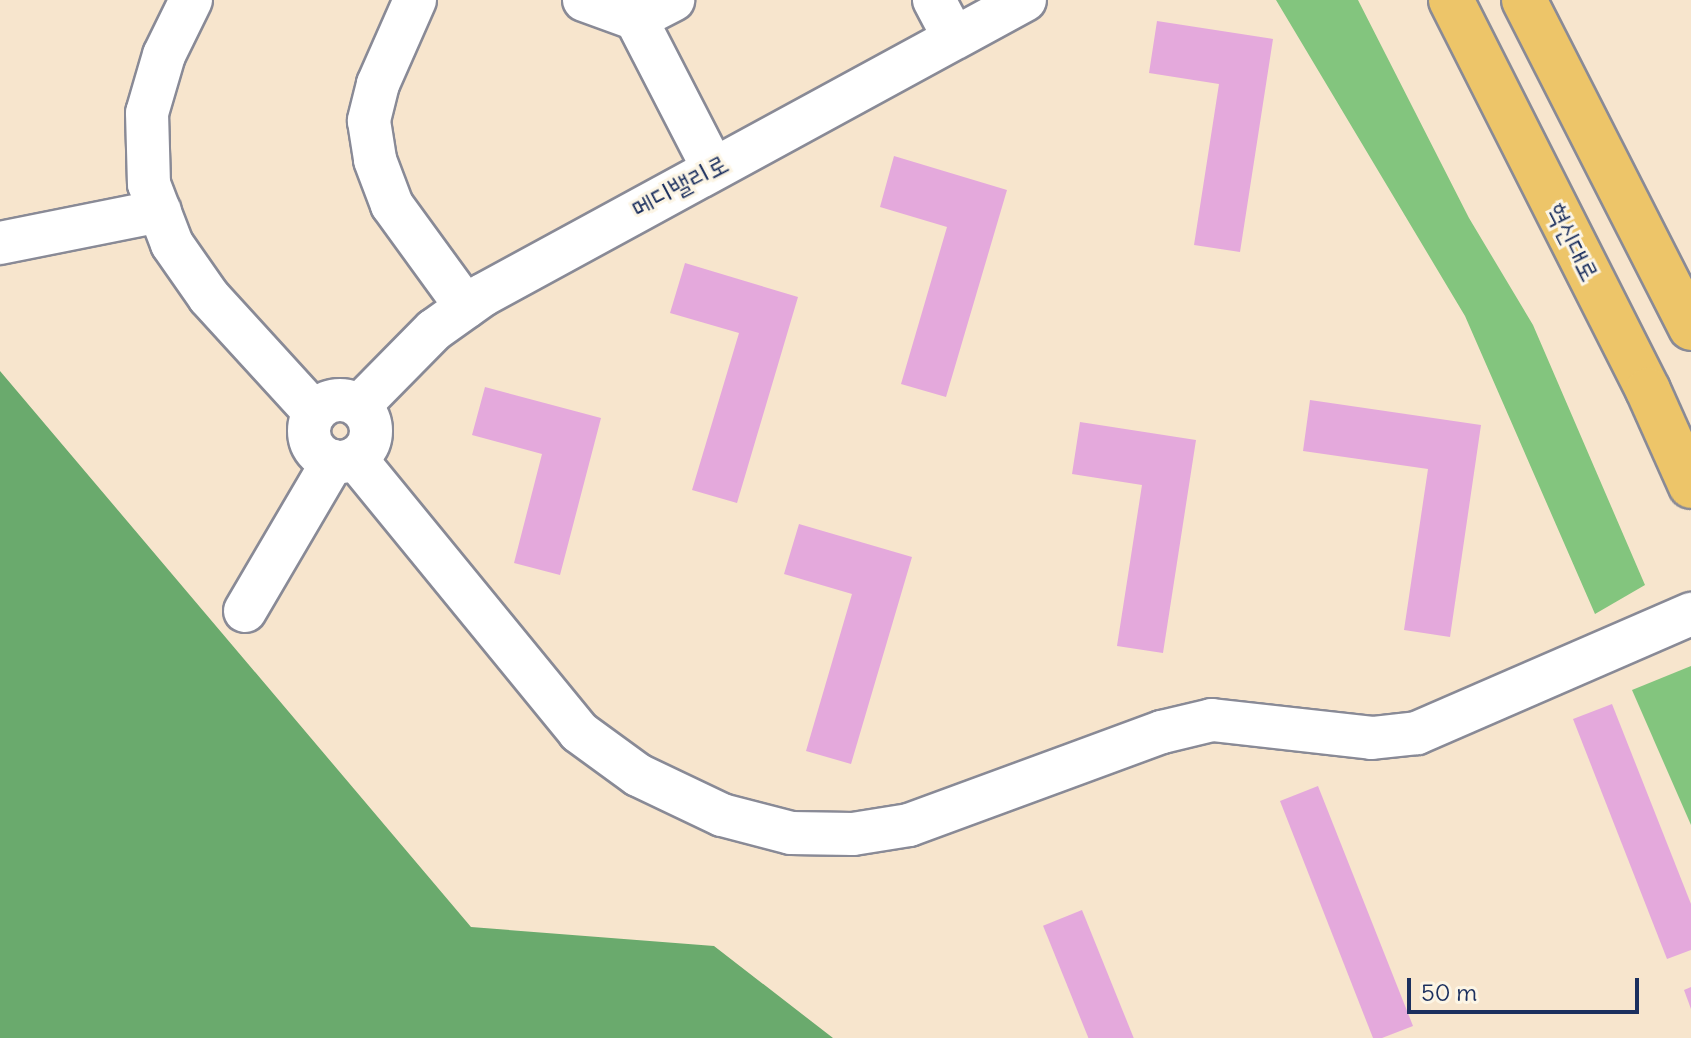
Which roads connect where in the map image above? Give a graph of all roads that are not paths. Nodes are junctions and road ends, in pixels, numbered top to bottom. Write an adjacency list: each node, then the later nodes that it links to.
1 (191, 0): 12 (street)
2 (415, 0): 14 (street)
3 (584, 0): 9 (street)
4 (673, 0): 9 (street)
5 (934, 0): 10 (street)
6 (1025, 0): 10 (street, 메디밸리로)
7 (1451, 0): 19 (main road, 혁신대로)
8 (1524, 0): 15 (main road)
9 (636, 19): 11 (street)
10 (954, 38): 11 (street, 메디밸리로)
11 (713, 168): 14 (street, 메디밸리로)
12 (160, 211): 13 (street); 17 (street)
13 (0, 243)
14 (466, 307): 16 (street, 메디밸리로)
15 (1691, 328)
16 (359, 406): 17 (street); 18 (street)
17 (315, 413): 18 (street)
18 (344, 460): 20 (street); 21 (street)
19 (1691, 486)
20 (245, 611)
21 (1691, 614)

